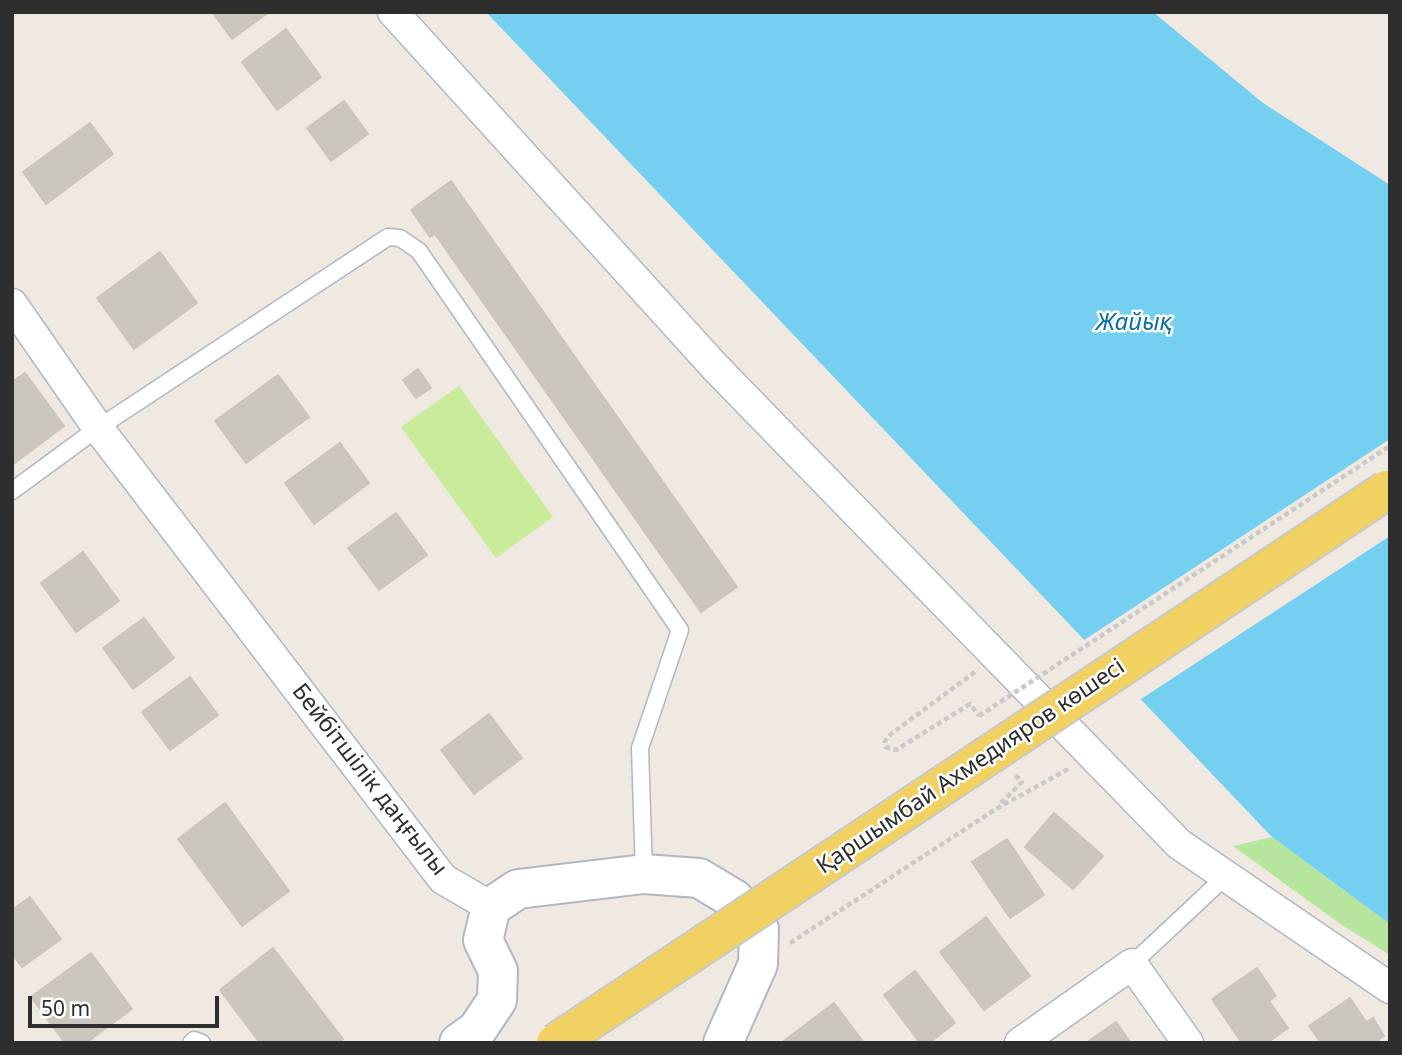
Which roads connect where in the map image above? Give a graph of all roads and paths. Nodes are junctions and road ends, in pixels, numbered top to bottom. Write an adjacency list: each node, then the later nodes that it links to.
1 (393, 12): 7 (street)
2 (12, 304): 3 (street, Бейбітшілік даңғылы)
3 (98, 428): 6 (lane); 11 (lane); 13 (street, Бейбітшілік даңғылы)
4 (1390, 446): 7 (path, bridge)
5 (1387, 490): 20 (main road, Қаршымбай Ахмедияров көшесі, bridge)
6 (12, 491)
7 (996, 657): 8 (street)
8 (1092, 755): 10 (path); 12 (street)
9 (1014, 774): 10 (path)
10 (996, 809): 14 (path)
11 (644, 874): 13 (street); 14 (street)
12 (1225, 877): 15 (lane); 16 (street)
13 (491, 907): 19 (street)
14 (758, 964): 21 (street)
15 (1132, 964): 22 (street); 23 (street)
16 (1390, 988)
17 (191, 1043): 18 (lane)
18 (202, 1043)
19 (459, 1043)
20 (556, 1043)
21 (723, 1043)
22 (1020, 1043)
23 (1188, 1043)

